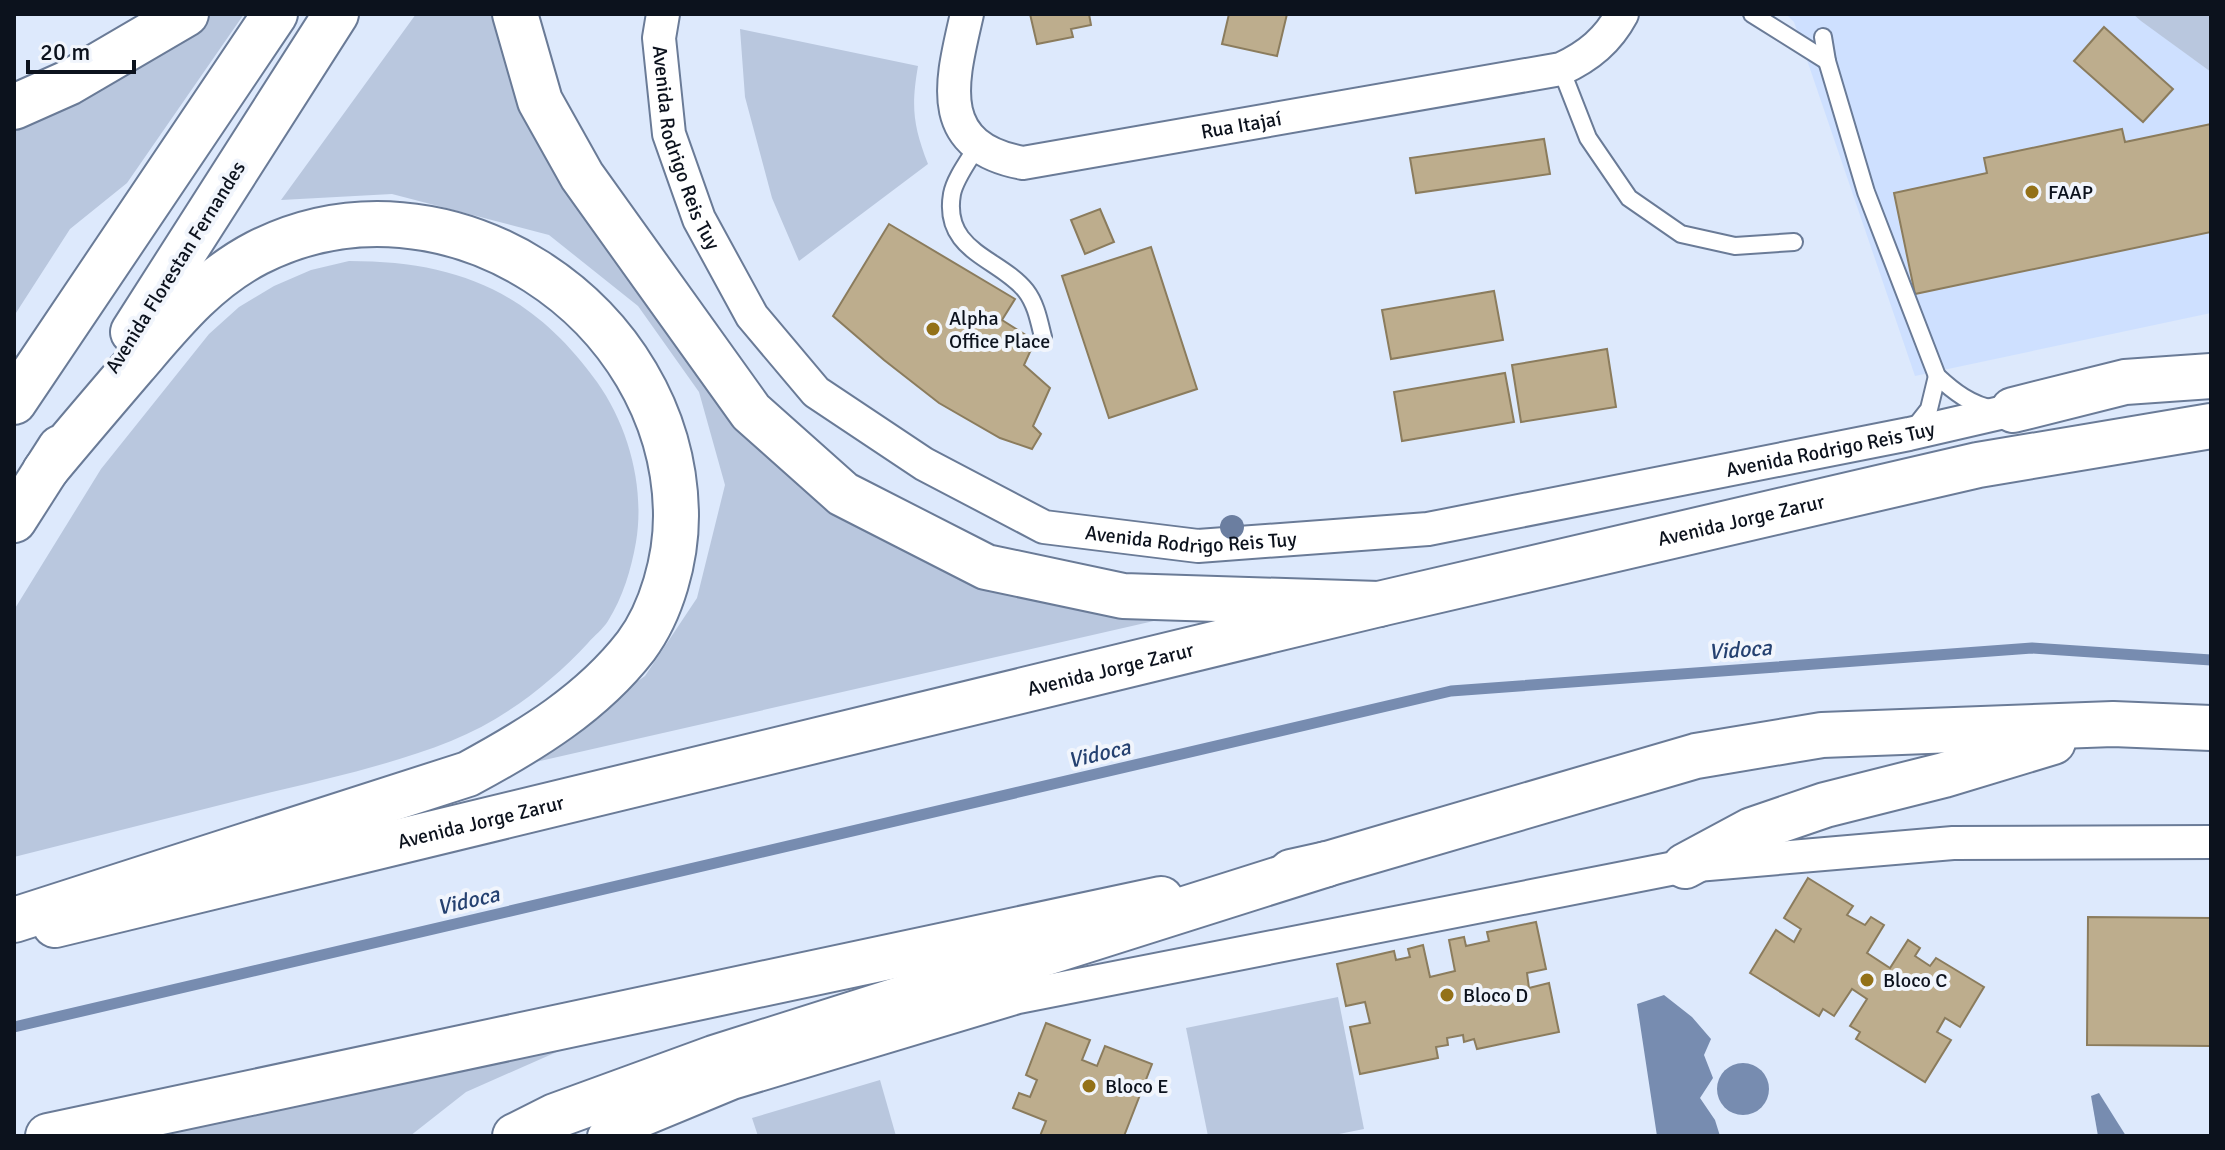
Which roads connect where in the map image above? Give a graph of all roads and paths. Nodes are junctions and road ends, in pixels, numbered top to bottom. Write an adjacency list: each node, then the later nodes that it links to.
1 (186, 14): 12 (main road)
2 (275, 14): 18 (main road)
3 (336, 14): 22 (main road, Avenida Florestan Fernandes)
4 (515, 14): 24 (main road)
5 (663, 14): 21 (street, Avenida Rodrigo Reis Tuy)
6 (967, 14): 13 (street)
7 (1622, 14): 11 (street, Rua Itajaí)
8 (1752, 14): 10 (lane)
9 (1823, 37): 10 (lane)
10 (1827, 61): 16 (lane)
11 (1561, 69): 13 (street, Rua Itajaí); 14 (lane)
12 (14, 107)
13 (978, 145): 15 (lane)
14 (1794, 242)
15 (1043, 337)
16 (1937, 376): 19 (lane); 21 (lane)
17 (2211, 376): 19 (main road)
18 (14, 402)
19 (2013, 410): 21 (street, Avenida Rodrigo Reis Tuy)
20 (2211, 426): 24 (main road, Avenida Jorge Zarur)
21 (1909, 434)
22 (45, 471): 23 (main road, Avenida Florestan Fernandes); 30 (main road)
23 (14, 520)
24 (1379, 604): 31 (main road, Avenida Jorge Zarur)
25 (2113, 724): 26 (main road); 28 (main road); 29 (main road)
26 (2211, 728)
27 (2211, 842): 29 (street)
28 (1327, 864): 32 (main road); 33 (main road)
29 (1685, 866): 34 (street)
30 (14, 920)
31 (14, 935)
32 (48, 1136)
33 (515, 1136)
34 (604, 1136)

